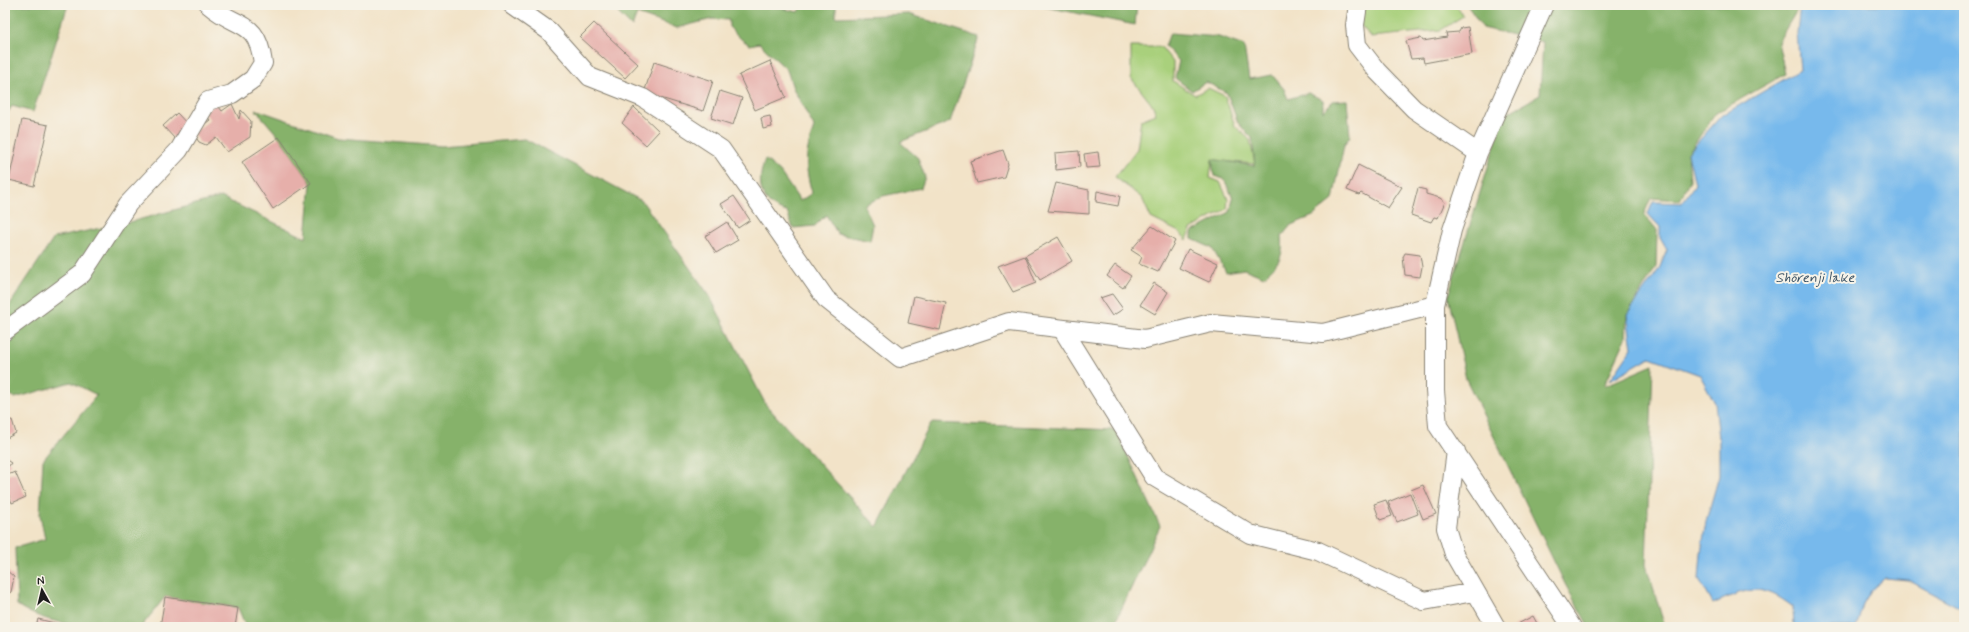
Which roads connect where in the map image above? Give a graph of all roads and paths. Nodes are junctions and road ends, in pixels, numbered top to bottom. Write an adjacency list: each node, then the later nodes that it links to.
1 (209, 5): 8 (street)
2 (512, 5): 7 (street)
3 (1358, 5): 5 (street)
4 (1544, 5): 5 (street)
5 (1478, 153): 6 (street)
6 (1435, 305): 7 (street); 9 (street)
7 (1062, 329): 10 (street)
8 (5, 331)
9 (1456, 452): 10 (street); 12 (street)
10 (1474, 592): 11 (street)
11 (1496, 627)
12 (1572, 627)

